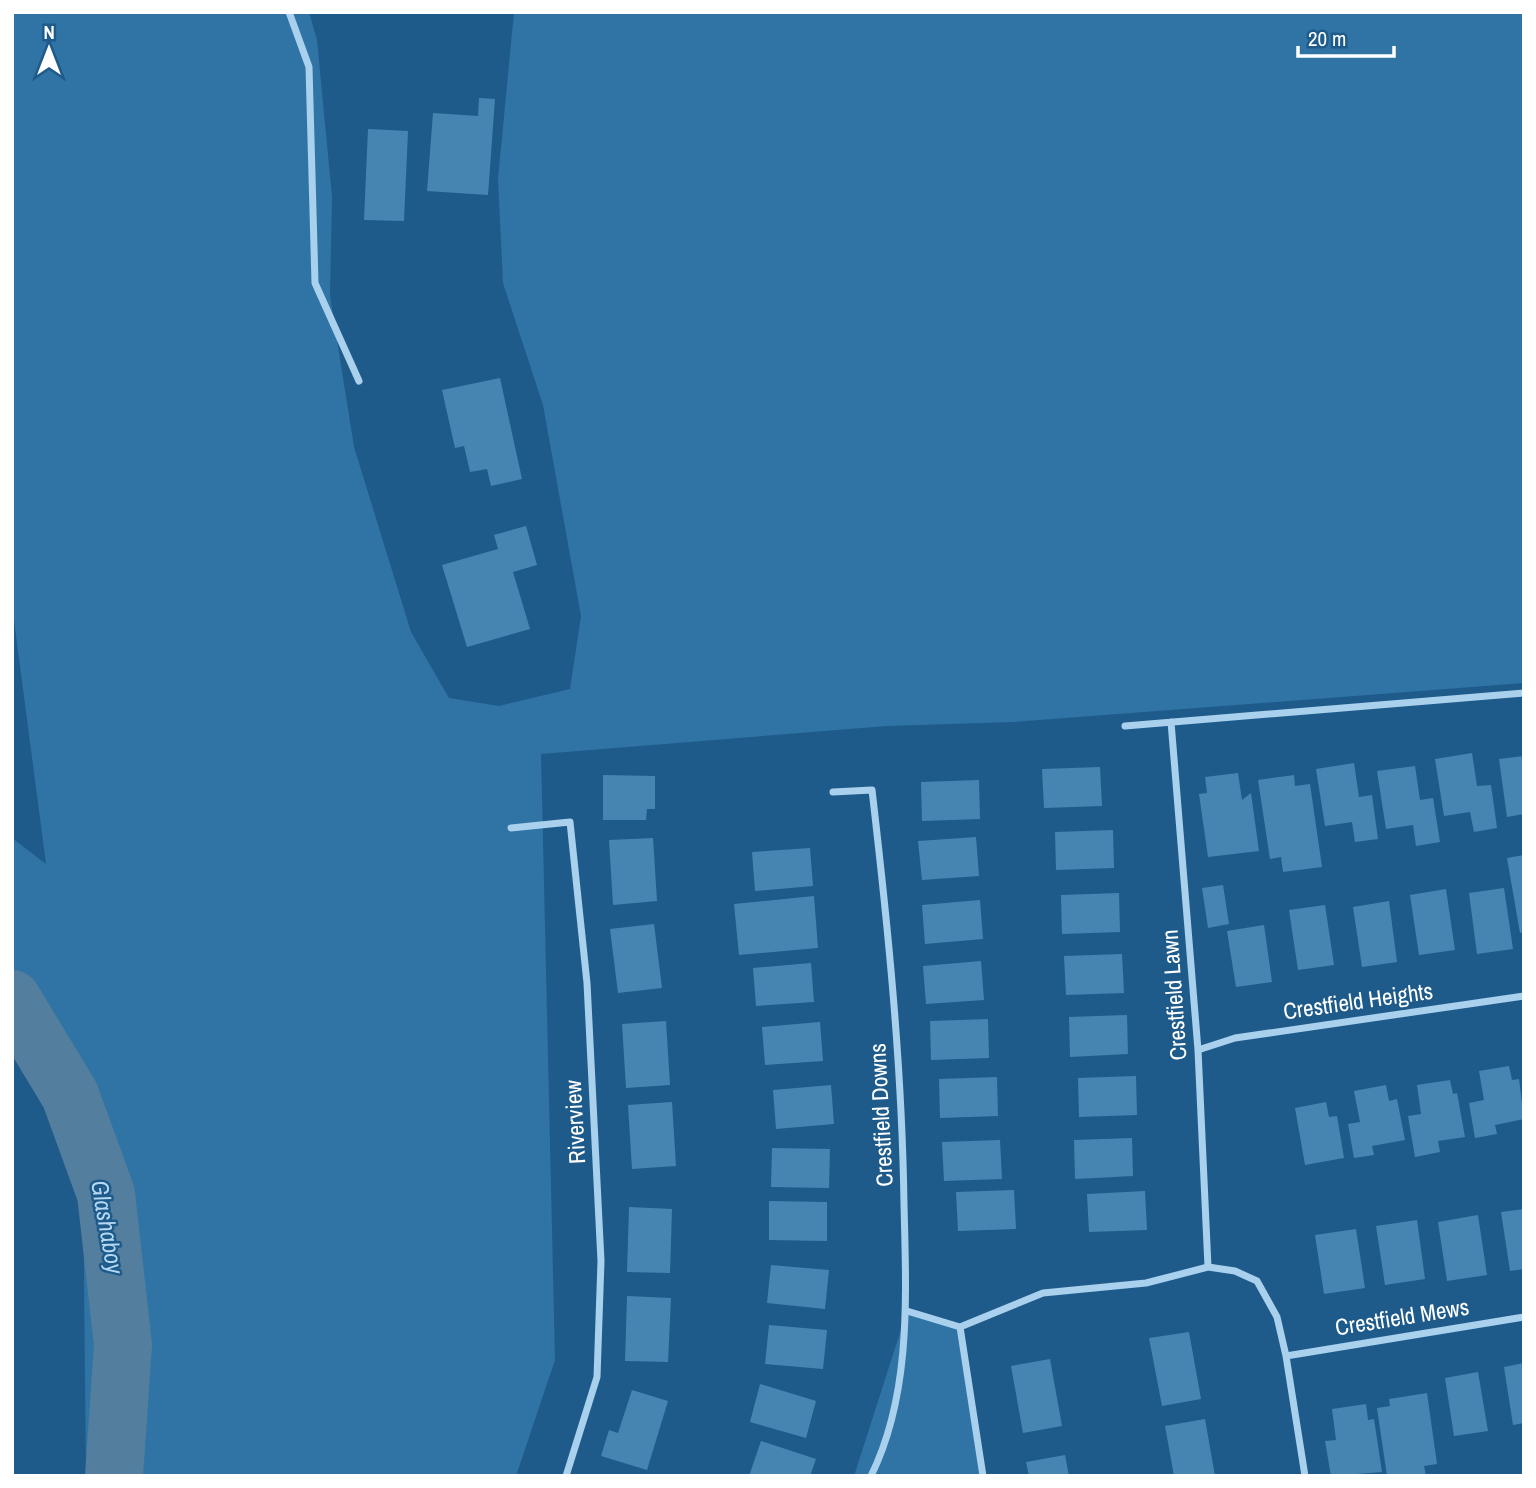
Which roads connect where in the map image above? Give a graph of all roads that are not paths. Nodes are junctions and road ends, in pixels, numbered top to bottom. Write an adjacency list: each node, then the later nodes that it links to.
1 (289, 12): 2 (street)
2 (359, 381)
3 (1524, 693): 4 (street)
4 (1171, 722): 5 (street); 9 (street, Crestfield Lawn)
5 (1125, 726)
6 (832, 792): 11 (street, Crestfield Downs)
7 (511, 828): 15 (street, Riverview)
8 (1524, 996): 9 (street, Crestfield Heights)
9 (1198, 1050): 10 (street, Crestfield Lawn)
10 (1208, 1266): 13 (street); 14 (street)
11 (907, 1311): 13 (street); 16 (street, Crestfield Downs)
12 (1524, 1317): 14 (street, Crestfield Mews)
13 (960, 1327): 17 (street)
14 (1286, 1356): 18 (street)
15 (566, 1476)
16 (871, 1476)
17 (983, 1476)
18 (1305, 1476)

